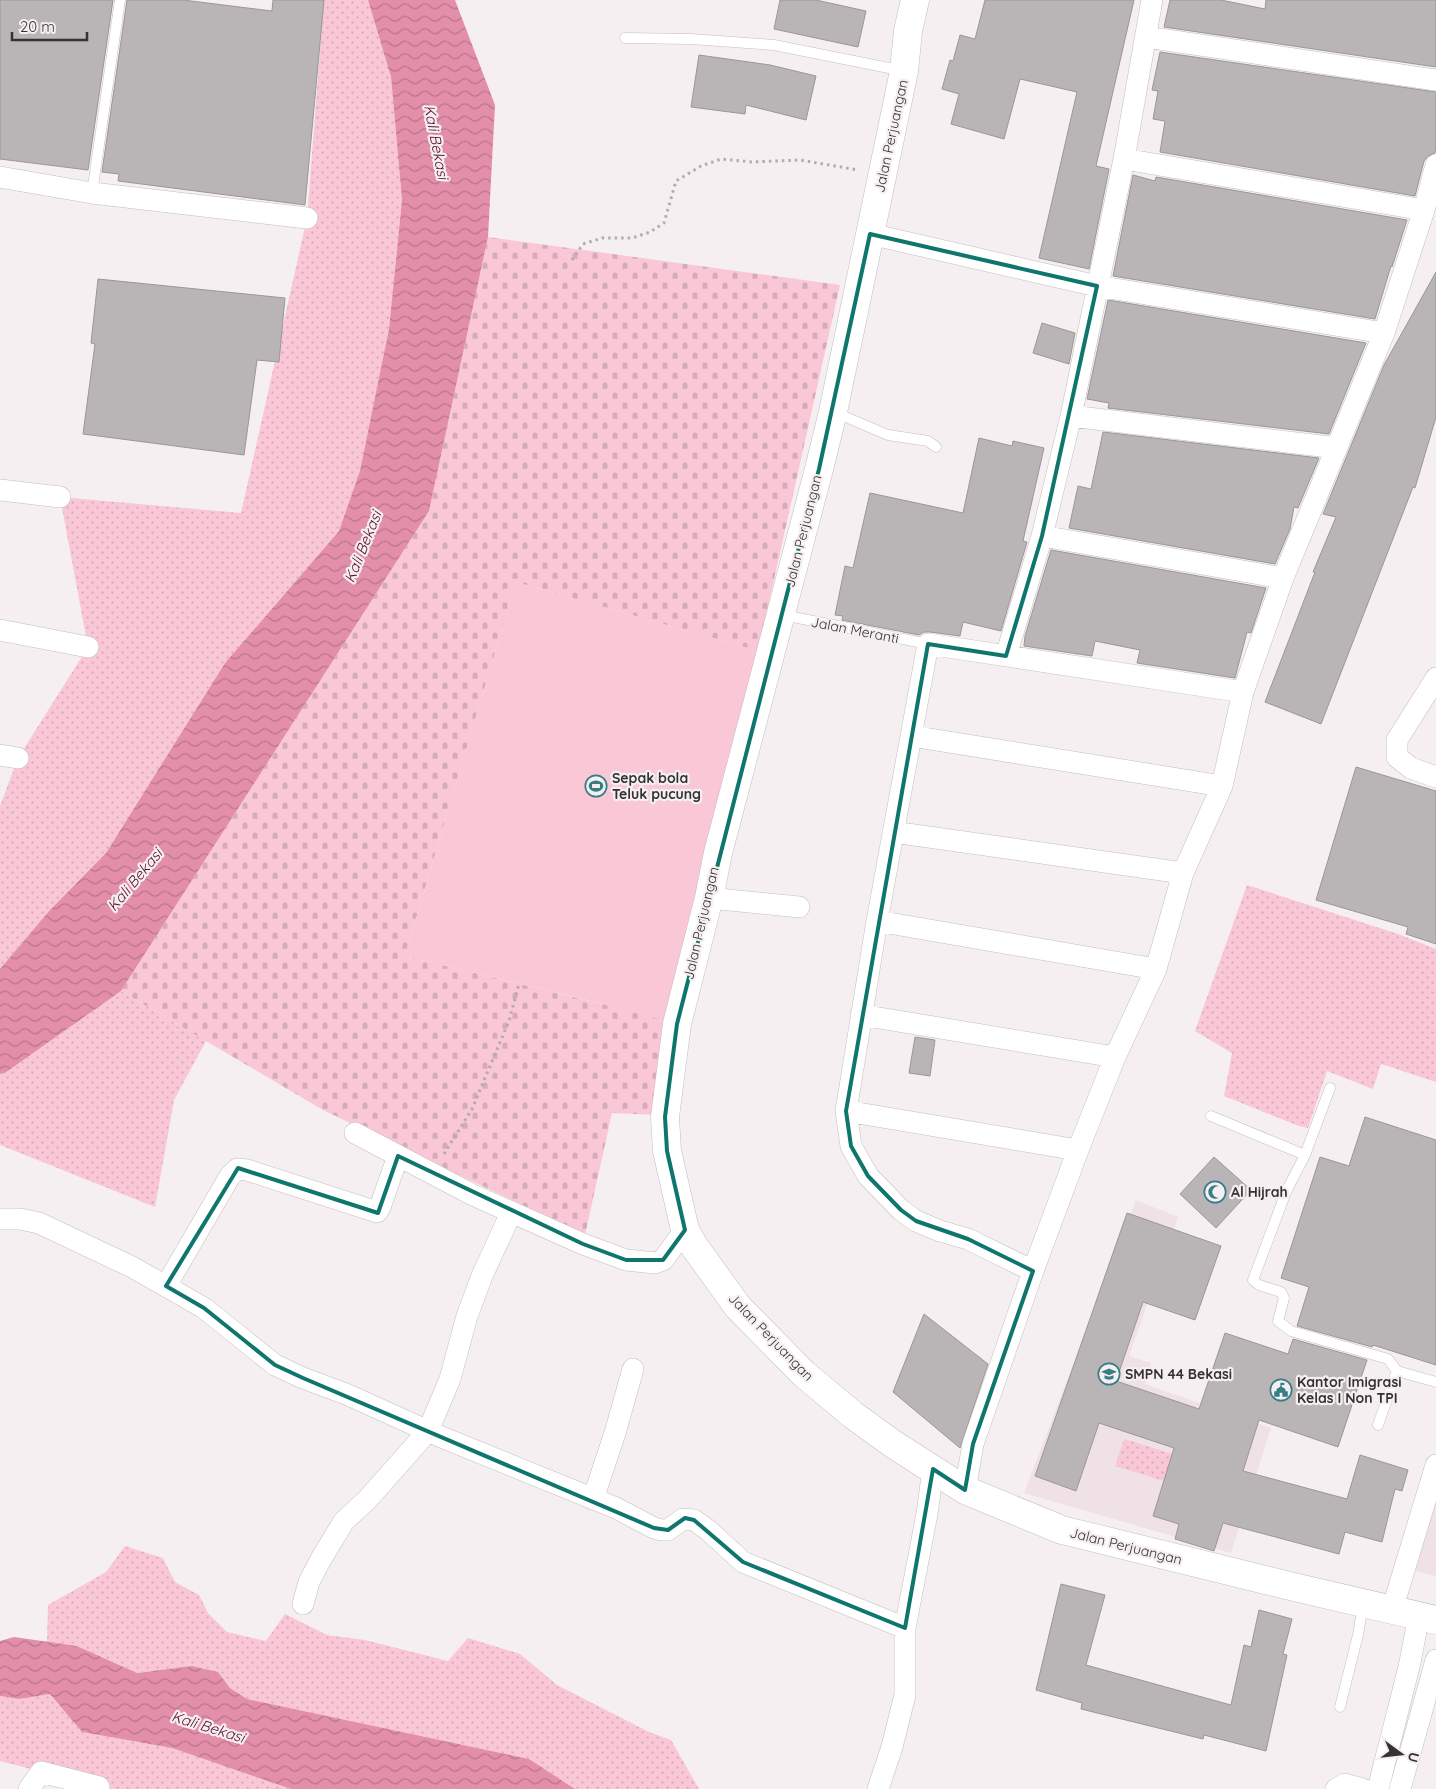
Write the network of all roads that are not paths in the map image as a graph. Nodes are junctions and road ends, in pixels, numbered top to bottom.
1 (120, 0) edge
2 (915, 0) edge
3 (1152, 0) edge
4 (1146, 37) junction
5 (625, 38) dead end
6 (904, 72) junction
7 (1436, 80) edge
8 (1124, 159) junction
9 (1436, 166) edge
10 (0, 177) edge
11 (92, 193) junction
12 (1424, 210) junction
13 (307, 218) dead end
14 (870, 234) junction
15 (1097, 286) junction
16 (1384, 334) junction
17 (833, 412) junction
18 (1070, 416) junction
19 (936, 447) dead end
20 (1337, 448) junction
21 (0, 490) edge
22 (60, 496) dead end
23 (1042, 536) junction
24 (1283, 578) junction
25 (782, 615) junction
26 (0, 630) edge
27 (928, 644) junction
28 (88, 647) dead end
29 (1006, 656) junction
30 (1436, 678) edge
31 (1242, 692) junction
32 (911, 736) junction
33 (1436, 777) edge
34 (1222, 786) junction
35 (893, 832) junction
36 (1184, 872) junction
37 (709, 898) junction
38 (799, 907) dead end
39 (876, 921) junction
40 (1156, 969) junction
41 (861, 1015) junction
42 (1115, 1057) junction
43 (1330, 1088) dead end
44 (846, 1110) junction
45 (1211, 1116) dead end
46 (355, 1133) dead end
47 (1078, 1150) junction
48 (1305, 1155) junction
49 (398, 1156) junction
50 (511, 1212) junction
51 (0, 1219) edge
52 (685, 1230) junction
53 (1033, 1271) junction
54 (166, 1286) junction
55 (633, 1369) dead end
56 (1397, 1371) junction
57 (1436, 1382) edge
58 (1378, 1425) dead end
59 (428, 1431) junction
60 (1436, 1465) edge
61 (933, 1470) junction
62 (965, 1490) junction
63 (593, 1499) junction
64 (1363, 1603) junction
65 (303, 1604) dead end
66 (1392, 1610) junction
67 (1427, 1618) edge
68 (905, 1628) junction
69 (1436, 1660) edge
70 (1340, 1707) dead end
71 (102, 1788) edge
72 (880, 1788) edge
73 (29, 1789) edge
74 (1336, 1789) edge
75 (1363, 1789) edge
76 (1378, 1789) edge
77 (1400, 1789) edge

1 - 11 lane
2 - 6 main road, Jalan Perjuangan
3 - 4 street
4 - 7 street
4 - 8 street
5 - 6 lane
6 - 14 main road, Jalan Perjuangan
8 - 12 street
8 - 15 street
9 - 12 street
10 - 11 street
11 - 13 street
12 - 16 street
14 - 15 street
14 - 17 main road, Jalan Perjuangan
15 - 16 street
15 - 18 street
16 - 20 street
17 - 19 lane
17 - 25 main road, Jalan Perjuangan
18 - 20 street
18 - 23 street
20 - 24 street
21 - 22 street
23 - 24 street
23 - 29 street
24 - 31 street
25 - 27 lane, Jalan Meranti
25 - 37 main road, Jalan Perjuangan
26 - 28 street
27 - 29 street
27 - 32 street
29 - 31 street
30 - 33 street
31 - 34 street
32 - 34 street
32 - 35 street
34 - 36 street
35 - 36 street
35 - 39 street
36 - 40 street
37 - 38 street
37 - 52 main road, Jalan Perjuangan
39 - 40 street
39 - 41 street
40 - 42 street
41 - 42 street
41 - 44 street
42 - 47 street
43 - 48 lane
44 - 47 street
44 - 53 street
45 - 48 lane
46 - 49 street
47 - 53 street
48 - 56 lane
49 - 50 street
49 - 54 street
50 - 52 street
50 - 59 street
51 - 54 street
52 - 61 main road, Jalan Perjuangan
53 - 62 street
54 - 59 street
55 - 63 street
56 - 57 lane
56 - 58 lane
59 - 63 street
59 - 65 street
60 - 66 street
61 - 62 main road, Jalan Perjuangan
61 - 68 street
62 - 64 main road, Jalan Perjuangan
63 - 68 street
64 - 66 main road, Jalan Perjuangan
64 - 70 lane
66 - 67 main road, Jalan Perjuangan
67 - 76 street
68 - 72 street
69 - 77 street
71 - 73 street
74 - 75 street

